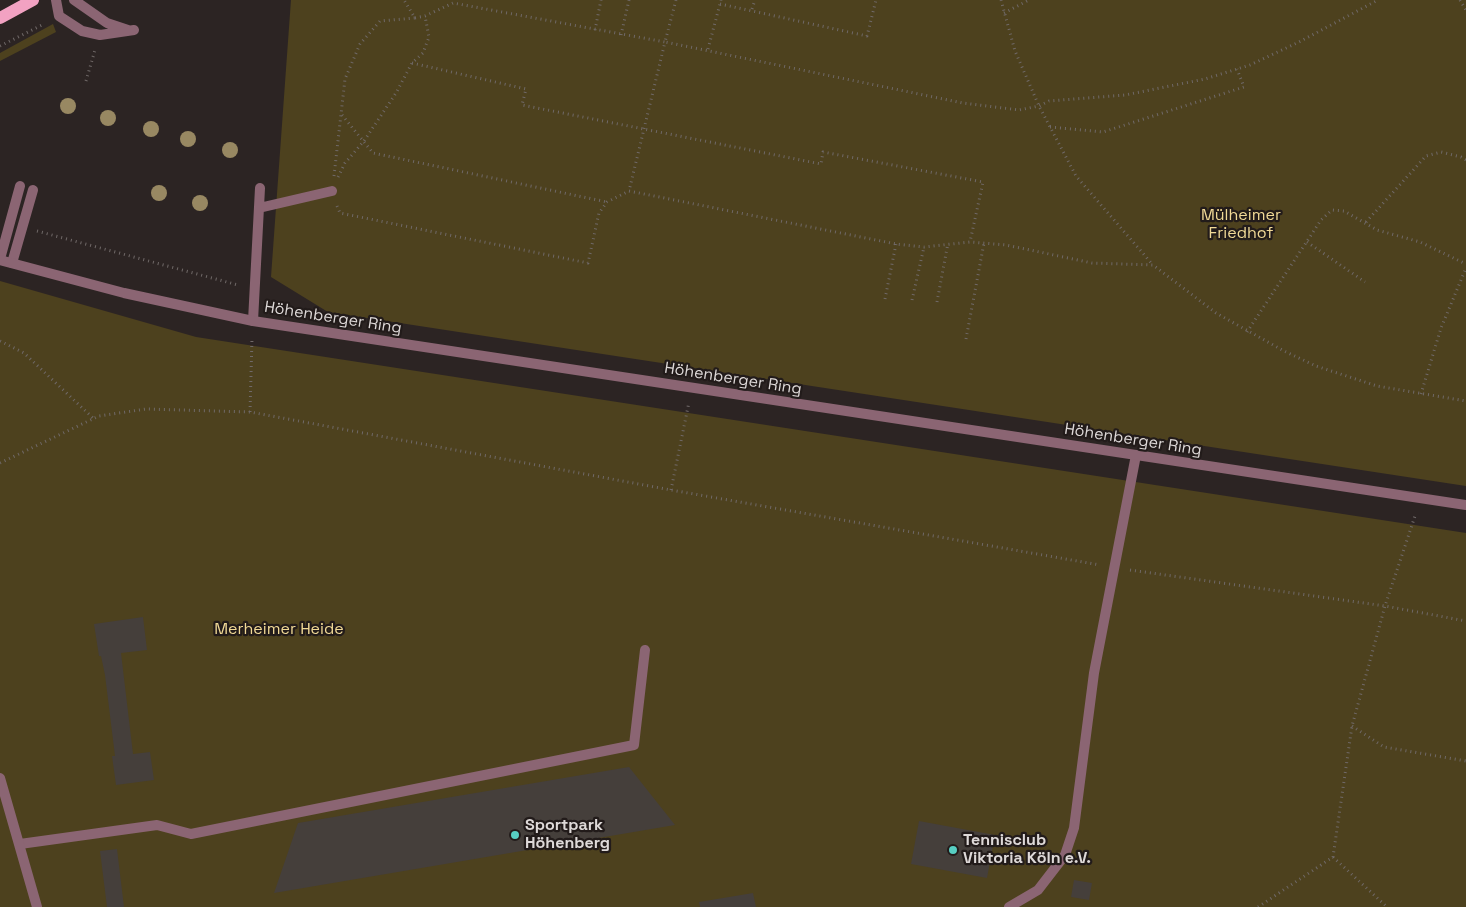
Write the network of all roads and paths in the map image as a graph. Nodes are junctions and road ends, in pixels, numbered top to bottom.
1 (33, 0) edge
2 (56, 0) edge
3 (74, 0) edge
4 (404, 0) edge
5 (601, 0) edge
6 (629, 0) edge
7 (676, 0) edge
8 (755, 0) edge
9 (876, 0) edge
10 (1001, 0) edge
11 (1029, 0) edge
12 (1378, 0) edge
13 (1460, 0) edge
14 (721, 2) edge
15 (1466, 9) edge
16 (752, 10) junction
17 (1004, 13) junction
18 (425, 16) junction
19 (0, 18) edge
20 (415, 18) junction
21 (595, 30) junction
22 (100, 35) junction
23 (621, 35) junction
24 (666, 42) junction
25 (708, 49) junction
26 (412, 62) junction
27 (1237, 69) junction
28 (86, 81) dead end
29 (1039, 106) junction
30 (342, 114) junction
31 (1050, 127) junction
32 (645, 128) junction
33 (364, 141) junction
34 (1466, 160) edge
35 (20, 186) dead end
36 (260, 188) dead end
37 (332, 189) junction
38 (33, 190) dead end
39 (629, 191) junction
40 (607, 202) junction
41 (259, 208) junction
42 (1366, 222) junction
43 (22, 227) junction
44 (970, 242) junction
45 (1307, 242) junction
46 (948, 243) junction
47 (984, 243) junction
48 (896, 244) junction
49 (924, 247) junction
50 (0, 259) edge
51 (12, 263) junction
52 (1466, 264) edge
53 (1153, 265) junction
54 (1466, 268) edge
55 (1365, 282) dead end
56 (255, 290) junction
57 (885, 299) dead end
58 (912, 300) dead end
59 (937, 302) dead end
60 (253, 321) junction
61 (1248, 332) junction
62 (966, 339) dead end
63 (0, 341) edge
64 (692, 388) junction
65 (1421, 394) junction
66 (1466, 401) edge
67 (250, 412) junction
68 (94, 419) junction
69 (1136, 455) junction
70 (0, 463) edge
71 (671, 490) junction
72 (1421, 498) junction
73 (1466, 505) edge
74 (1113, 567) junction
75 (1385, 606) junction
76 (1466, 620) edge
77 (645, 650) dead end
78 (1352, 726) junction
79 (1466, 761) edge
80 (0, 778) edge
81 (20, 844) junction
82 (1333, 857) junction
83 (37, 907) edge
84 (1009, 907) edge
85 (1258, 907) edge
86 (1387, 907) edge

1 - 19 main road
2 - 22 street
3 - 22 street
4 - 20 path
5 - 21 path
6 - 23 path
7 - 24 path
8 - 16 path
9 - 16 path
10 - 17 path
11 - 17 path
12 - 27 path
13 - 15 path
14 - 16 path
14 - 25 path
17 - 29 path
18 - 20 path
18 - 21 path
18 - 26 path
20 - 30 path
21 - 23 path
22 - 28 path
23 - 24 path
24 - 25 path
24 - 32 path
25 - 29 path
26 - 32 path
26 - 33 path
27 - 29 path
27 - 31 path
29 - 31 path
30 - 33 path
30 - 37 path
31 - 53 path
32 - 39 path
32 - 44 path
33 - 37 path
33 - 40 path
34 - 42 path
35 - 50 street
36 - 41 street
37 - 40 path
37 - 41 street
38 - 43 street
39 - 40 path
39 - 48 path
41 - 56 street
42 - 45 path
42 - 52 path
43 - 51 street
43 - 56 path
44 - 46 path
44 - 47 path
45 - 55 path
45 - 61 path
46 - 49 path
46 - 59 path
47 - 53 path
47 - 62 path
48 - 49 path
48 - 57 path
49 - 58 path
50 - 51 street, Höhenberger Ring
51 - 60 street, Höhenberger Ring
53 - 61 path
54 - 65 path
56 - 60 street
60 - 64 street, Höhenberger Ring
60 - 67 path
61 - 65 path
63 - 68 path
64 - 69 street, Höhenberger Ring
64 - 71 path
65 - 66 path
67 - 68 path
67 - 71 path
68 - 70 path
69 - 72 street, Höhenberger Ring
69 - 74 street
71 - 74 path
72 - 73 street, Höhenberger Ring
72 - 75 path
74 - 75 path
74 - 84 street
75 - 76 path
75 - 78 path
77 - 81 street
78 - 79 path
78 - 82 path
80 - 81 street
81 - 83 street
82 - 85 path
82 - 86 path

